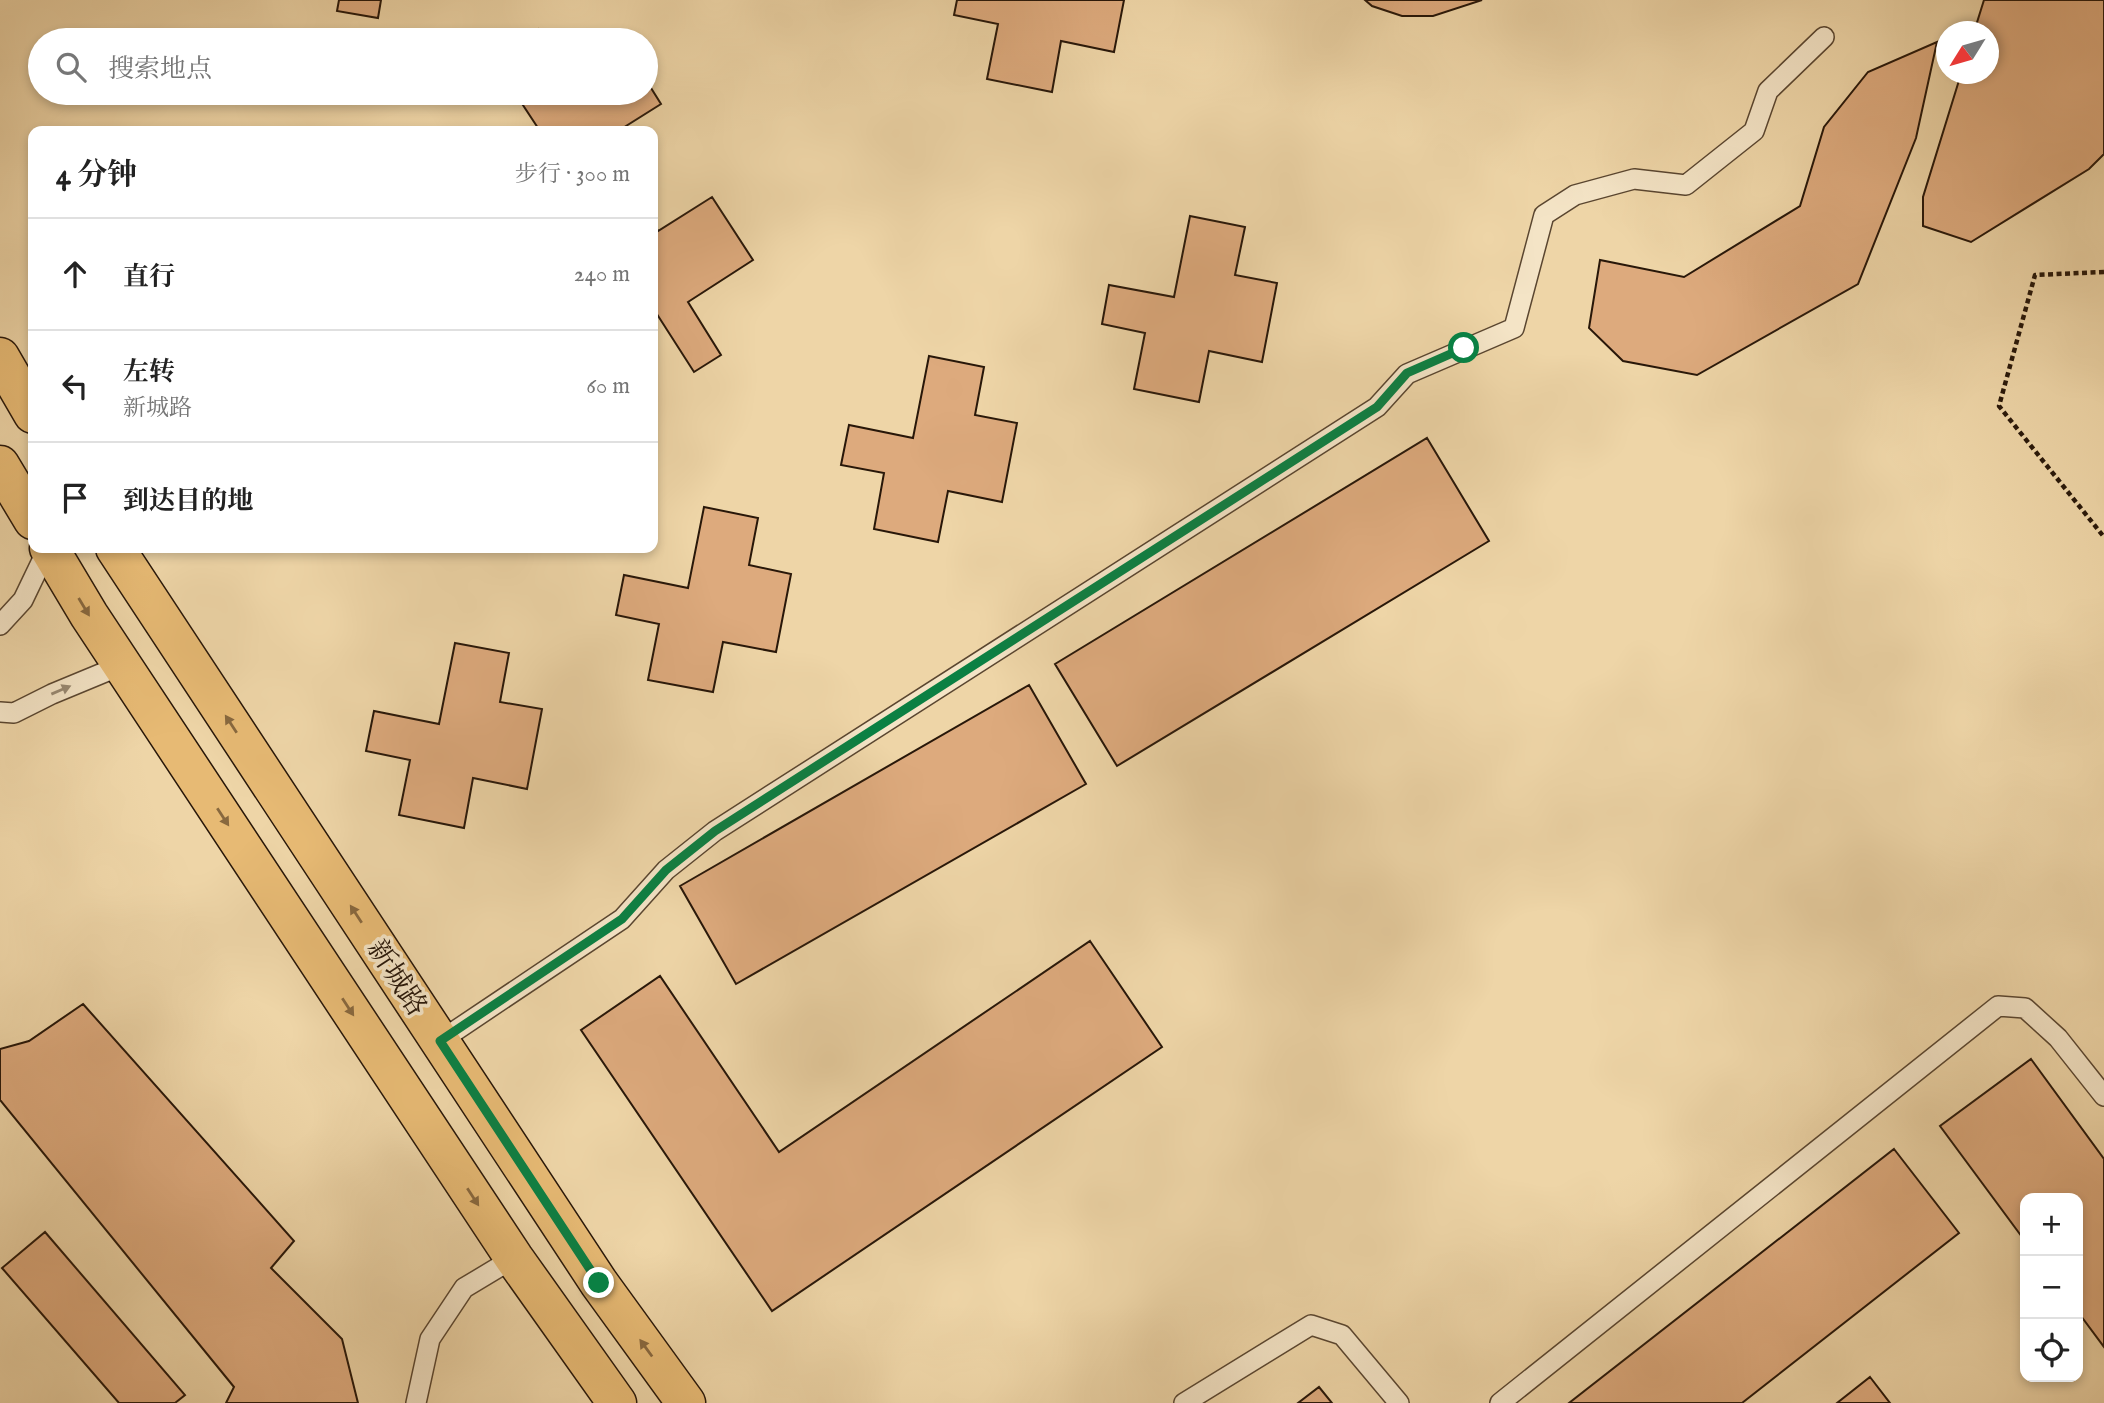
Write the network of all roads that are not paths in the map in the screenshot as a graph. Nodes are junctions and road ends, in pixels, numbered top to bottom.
1 (1825, 37) dead end
2 (0, 357) edge
3 (28, 405) edge
4 (0, 465) edge
5 (28, 512) edge
6 (46, 553) edge
7 (52, 553) edge
8 (118, 553) edge
9 (0, 625) edge
10 (122, 665) junction
11 (0, 712) edge
12 (440, 1041) junction
13 (2104, 1096) edge
14 (514, 1258) junction
15 (416, 1403) edge
16 (617, 1403) edge
17 (686, 1403) edge
18 (1184, 1403) edge
19 (1399, 1403) edge
20 (1500, 1403) edge

1 - 12 lane
2 - 3 main road
4 - 5 main road
6 - 9 lane
7 -> 10 main road, 新城路
12 -> 8 main road, 新城路
11 -> 10 lane
10 -> 14 main road, 新城路
17 -> 12 main road, 新城路
13 - 20 lane
14 - 15 lane
14 - 16 main road, 新城路
18 - 19 lane

